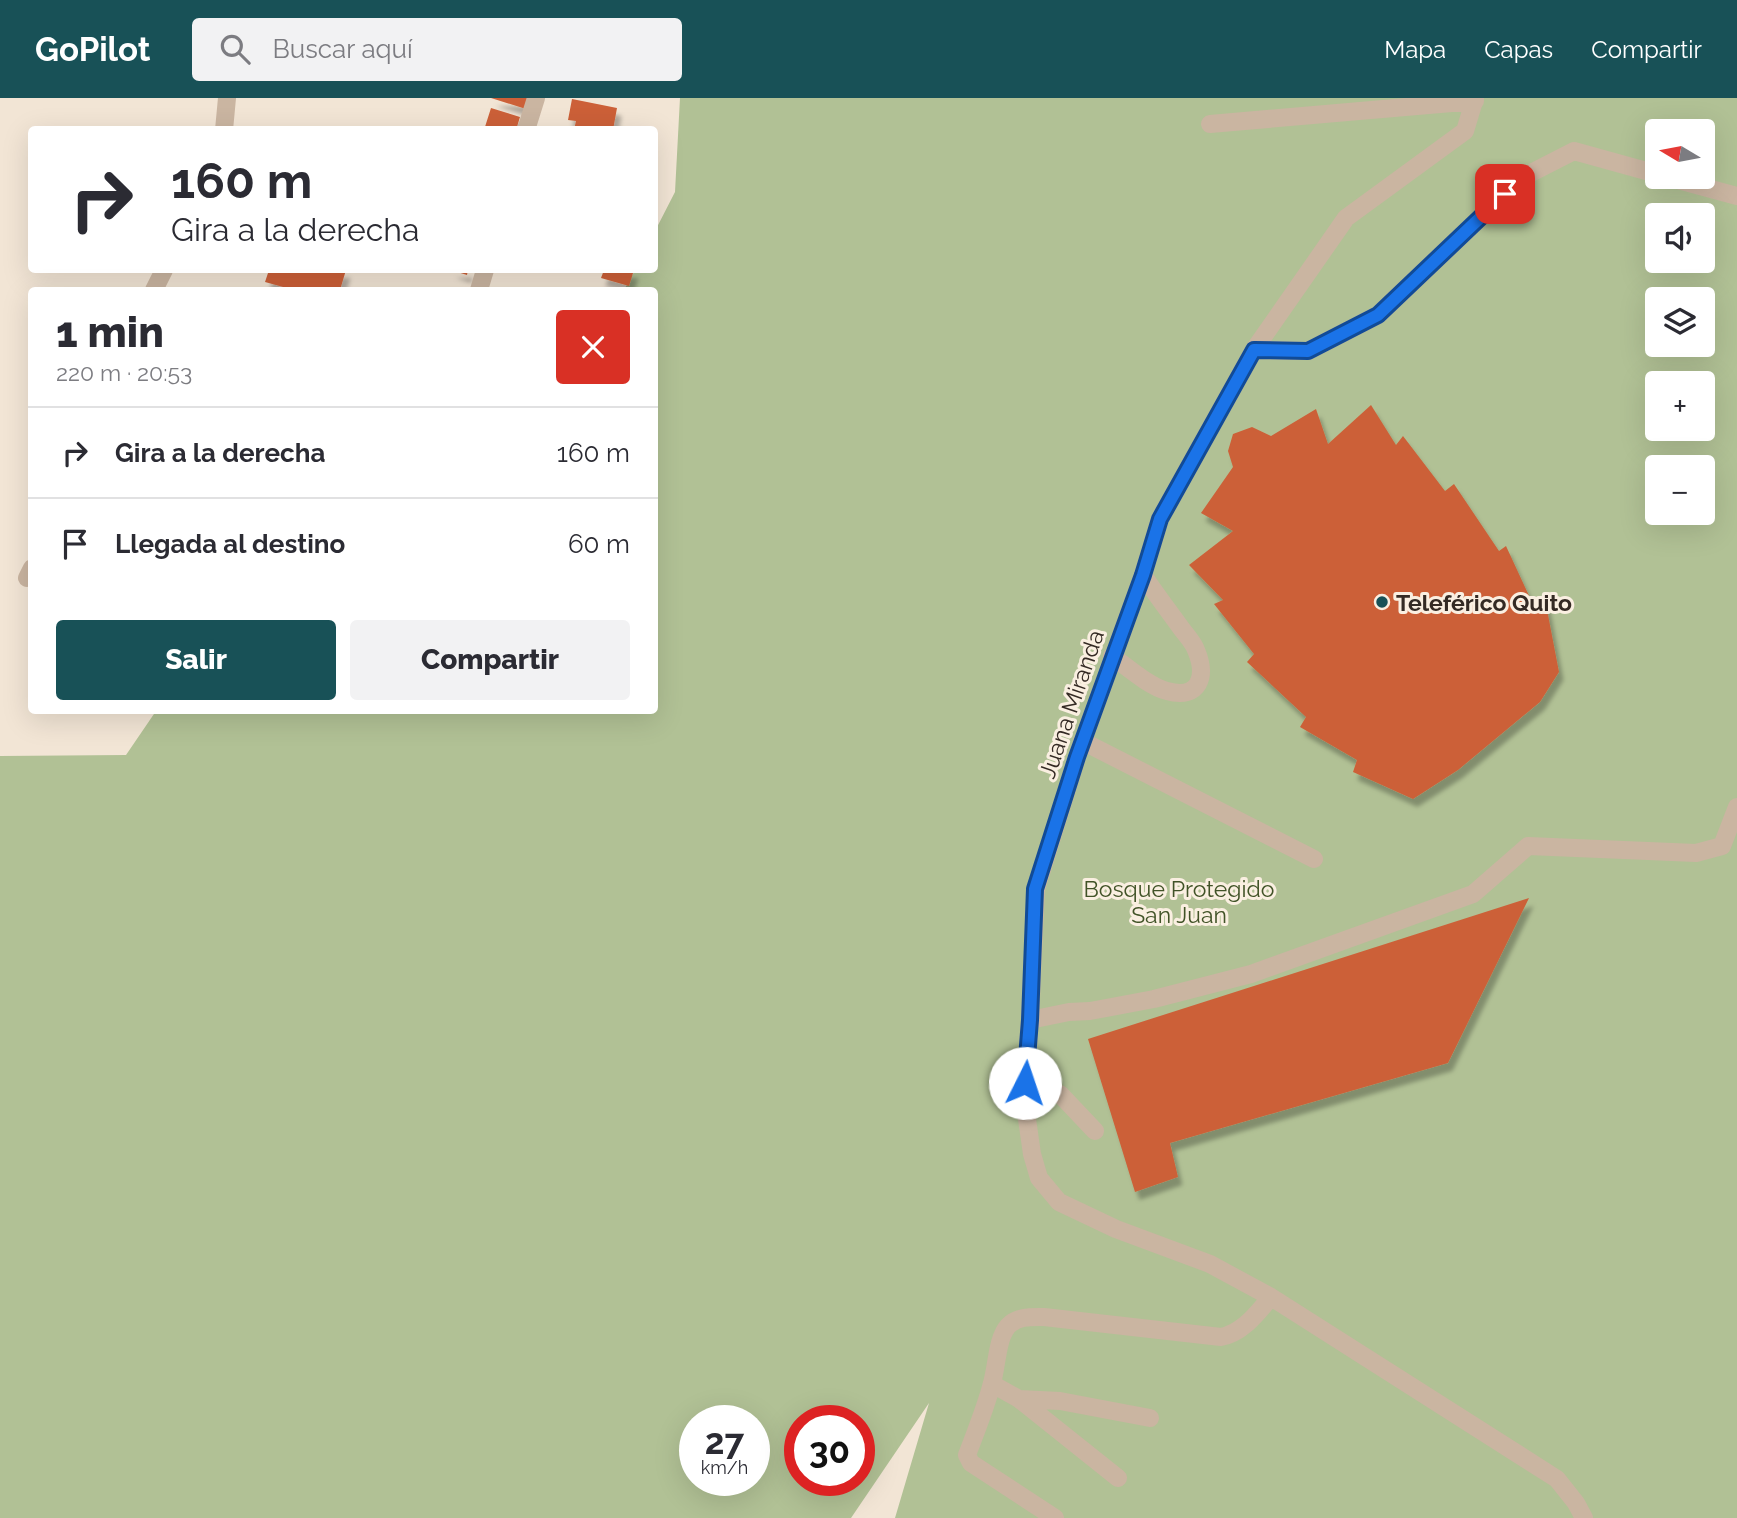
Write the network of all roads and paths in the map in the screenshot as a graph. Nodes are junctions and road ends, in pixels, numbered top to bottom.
1 (227, 98) edge
2 (536, 98) edge
3 (1475, 99) edge
4 (1210, 124) dead end
5 (224, 126) edge
6 (527, 126) edge
7 (1645, 171) edge
8 (1711, 189) edge
9 (1737, 196) edge
10 (1254, 350) junction
11 (1143, 575) junction
12 (1112, 656) junction
13 (1082, 741) junction
14 (1737, 807) edge
15 (1314, 859) dead end
16 (1030, 1020) junction
17 (1024, 1098) junction
18 (1096, 1131) dead end
19 (1271, 1297) junction
20 (992, 1384) junction
21 (1019, 1399) junction
22 (1150, 1418) dead end
23 (1118, 1478) dead end
24 (1055, 1518) edge
25 (1584, 1518) edge

1 - 5 street
2 - 6 street
3 - 4 street
3 - 10 street, Juana Miranda
7 - 10 street
8 - 9 street
10 - 11 street, Juana Miranda
11 - 12 street, Juana Miranda
11 - 12 street
12 - 13 street, Juana Miranda
13 - 15 street
13 - 16 street, Juana Miranda
14 - 16 street
16 - 17 street, Juana Miranda
17 - 18 street
17 - 19 street, Juana Miranda
19 - 20 street
19 - 25 street, Juana Miranda
20 - 21 street
20 - 24 street
21 - 22 street
21 - 23 street

